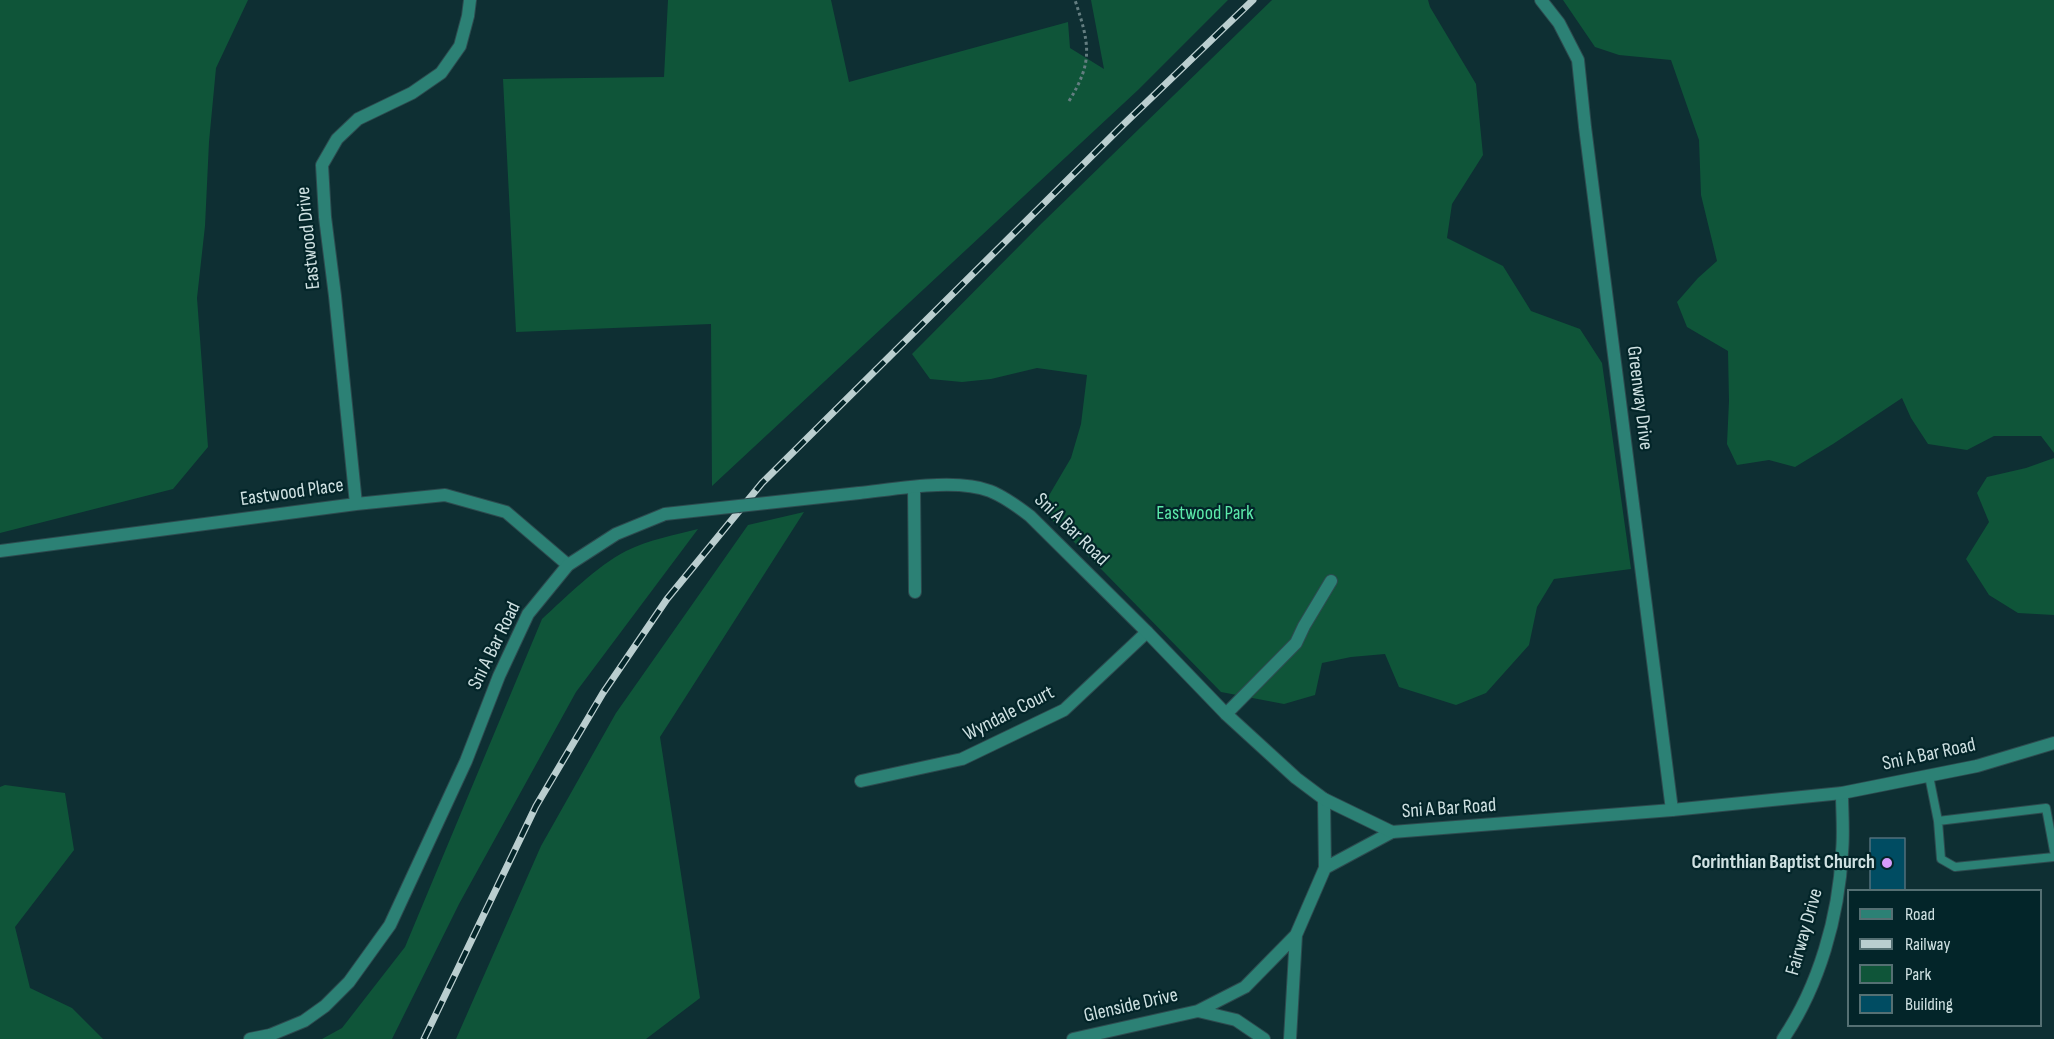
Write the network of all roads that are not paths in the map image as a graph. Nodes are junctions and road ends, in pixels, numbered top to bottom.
1 (470, 0) edge
2 (1541, 0) edge
3 (914, 487) junction
4 (356, 504) junction
5 (0, 551) edge
6 (568, 565) junction
7 (1331, 581) dead end
8 (915, 592) dead end
9 (1147, 632) junction
10 (1226, 714) junction
11 (2054, 742) edge
12 (1929, 776) junction
13 (861, 781) dead end
14 (1842, 793) junction
15 (1324, 799) junction
16 (1672, 810) junction
17 (1938, 820) junction
18 (1392, 832) junction
19 (2053, 839) edge
20 (2054, 851) edge
21 (2054, 857) edge
22 (1325, 868) junction
23 (1296, 935) junction
24 (1198, 1011) junction
25 (250, 1039) edge
26 (1073, 1039) edge
27 (1264, 1039) edge
28 (1290, 1039) edge
29 (1783, 1039) edge

1 - 4 street, Eastwood Drive
2 - 16 street, Greenway Drive
3 - 6 street, Sni A Bar Road, bridge
3 - 8 street
3 - 9 street, Sni A Bar Road
4 - 5 street, Eastwood Place
4 - 6 street, Eastwood Place
6 - 25 street, Sni A Bar Road
7 - 10 street
9 - 10 street, Sni A Bar Road
9 - 13 street, Wyndale Court
10 - 15 street, Sni A Bar Road
11 - 12 street, Sni A Bar Road
12 - 14 street, Sni A Bar Road
12 - 17 lane
14 - 16 street, Sni A Bar Road
14 - 29 street, Fairway Drive
15 - 18 street, Sni A Bar Road
15 - 22 street
16 - 18 street, Sni A Bar Road
17 - 19 lane
17 - 21 lane
18 - 22 street
19 - 20 lane
22 - 23 street
23 - 24 street, Glenside Drive
23 - 28 street
24 - 26 street, Glenside Drive
24 - 27 street, Glenside Drive

